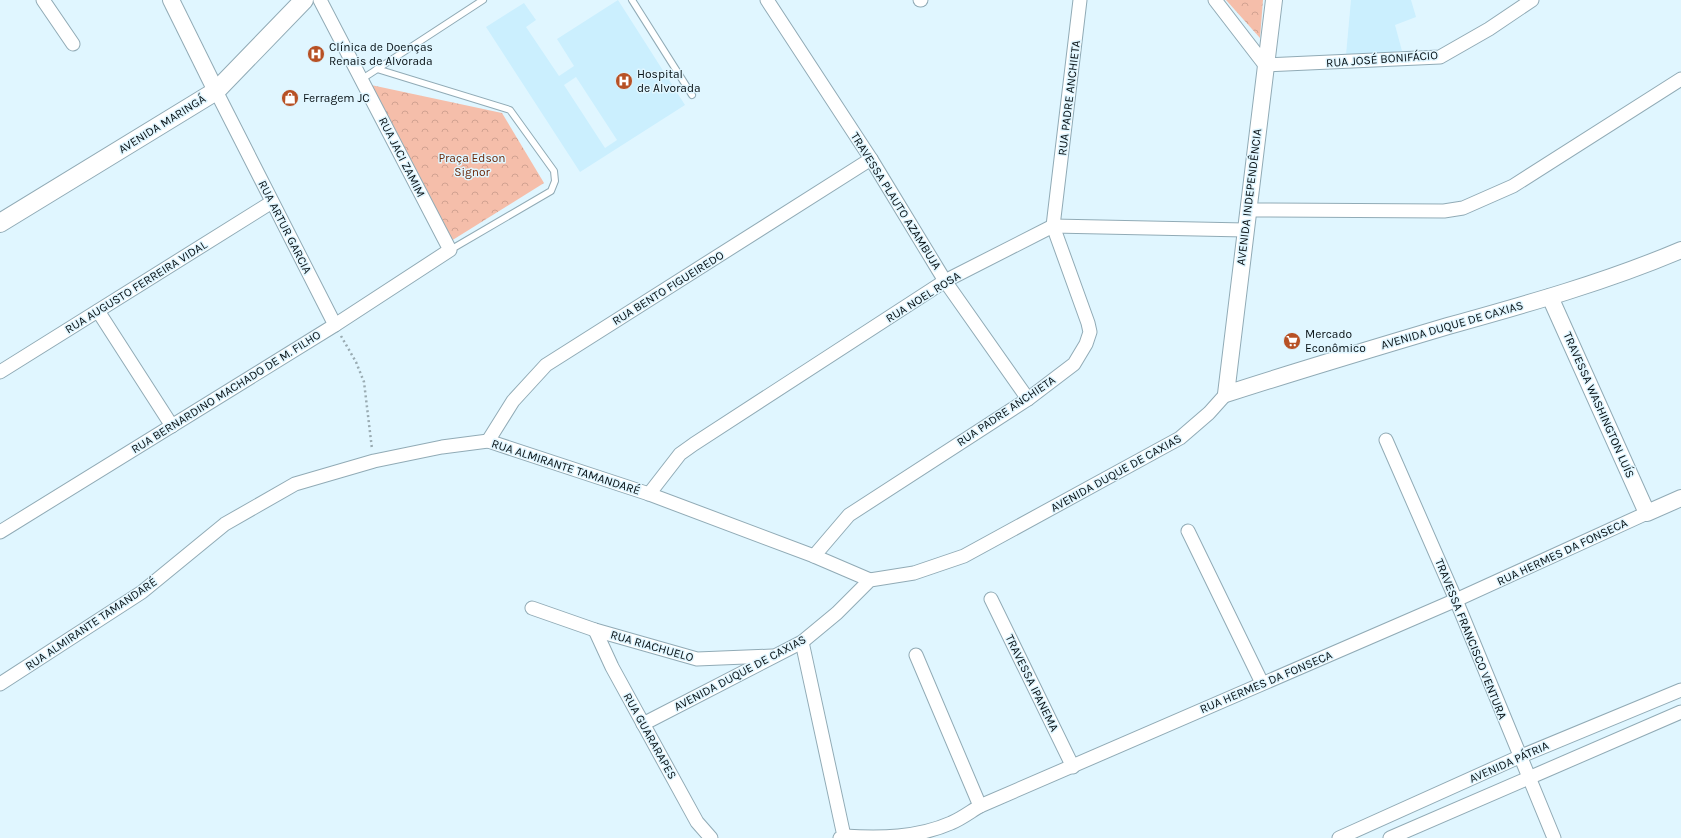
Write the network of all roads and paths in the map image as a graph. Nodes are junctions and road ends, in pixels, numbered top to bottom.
1 (43, 0) edge
2 (172, 0) edge
3 (304, 0) edge
4 (320, 0) edge
5 (483, 0) edge
6 (632, 0) edge
7 (767, 0) edge
8 (1080, 0) edge
9 (1215, 0) edge
10 (1274, 0) edge
11 (1532, 0) edge
12 (73, 44) dead end
13 (1265, 65) junction
14 (377, 69) junction
15 (362, 79) junction
16 (1681, 79) edge
17 (216, 91) junction
18 (692, 95) dead end
19 (871, 159) junction
20 (272, 202) junction
21 (1248, 210) junction
22 (0, 223) edge
23 (1053, 226) junction
24 (1244, 230) junction
25 (450, 250) junction
26 (1681, 250) edge
27 (945, 281) junction
28 (1550, 297) junction
29 (98, 311) junction
30 (335, 325) junction
31 (0, 372) edge
32 (1226, 394) junction
33 (1028, 399) junction
34 (172, 426) junction
35 (1386, 440) dead end
36 (488, 441) junction
37 (374, 461) junction
38 (650, 494) junction
39 (1681, 498) edge
40 (1647, 513) junction
41 (1188, 531) dead end
42 (0, 532) edge
43 (814, 556) junction
44 (870, 580) junction
45 (992, 599) dead end
46 (1456, 600) junction
47 (532, 608) dead end
48 (595, 630) junction
49 (802, 642) junction
50 (916, 655) dead end
51 (776, 656) junction
52 (0, 684) edge
53 (1262, 684) junction
54 (1680, 695) edge
55 (1681, 712) edge
56 (643, 724) junction
57 (1587, 729) junction
58 (1596, 750) junction
59 (1519, 757) junction
60 (1073, 767) junction
61 (1529, 779) junction
62 (1444, 791) junction
63 (980, 806) junction
64 (1452, 812) junction
65 (1346, 836) edge
66 (842, 837) edge
67 (710, 838) edge
68 (1390, 838) edge
69 (1554, 838) edge

1 - 12 street
2 - 17 street, RUA ARTUR GARCIA
3 - 17 main road, AVENIDA MARINGÁ
4 - 15 street, RUA JACI ZAMIM
5 - 14 lane
6 - 18 lane
7 - 19 street, TRAVESSA PLAUTO AZAMBUJA
8 - 23 street, RUA PADRE ANCHIETA
9 - 13 street
10 - 13 street, AVENIDA INDEPENDÊNCIA
11 - 13 street, RUA JOSÉ BONIFÁCIO
13 - 21 street, AVENIDA INDEPENDÊNCIA
14 - 15 lane
14 - 25 lane
15 - 25 street, RUA JACI ZAMIM
16 - 21 street
17 - 20 street, RUA ARTUR GARCIA
17 - 22 main road, AVENIDA MARINGÁ
19 - 27 street, TRAVESSA PLAUTO AZAMBUJA
19 - 36 street, RUA BENTO FIGUEIREDO
20 - 29 street, RUA AUGUSTO FERREIRA VIDAL
20 - 30 street, RUA ARTUR GARCIA
21 - 24 street, AVENIDA INDEPENDÊNCIA
23 - 24 street, RUA NOEL ROSA
23 - 27 street, RUA NOEL ROSA
23 - 33 street, RUA PADRE ANCHIETA
24 - 32 street, AVENIDA INDEPENDÊNCIA
25 - 30 street, RUA BERNARDINO MACHADO DE M. FILHO
26 - 28 street, AVENIDA DUQUE DE CAXIAS
27 - 33 street, TRAVESSA PLAUTO AZAMBUJA
27 - 38 street, RUA NOEL ROSA
28 - 32 street, AVENIDA DUQUE DE CAXIAS
28 - 40 street, TRAVESSA WASHINGTON LUÍS
29 - 31 street, RUA AUGUSTO FERREIRA VIDAL
29 - 34 street
30 - 34 street, RUA BERNARDINO MACHADO DE M. FILHO
30 - 37 path
32 - 44 street, AVENIDA DUQUE DE CAXIAS
33 - 43 street, RUA PADRE ANCHIETA
34 - 42 street, RUA BERNARDINO MACHADO DE M. FILHO
35 - 46 street, TRAVESSA FRANCISCO VENTURA
36 - 37 street, RUA ALMIRANTE TAMANDARÉ
36 - 38 street, RUA ALMIRANTE TAMANDARÉ
37 - 52 street, RUA ALMIRANTE TAMANDARÉ
38 - 43 street, RUA ALMIRANTE TAMANDARÉ
39 - 40 street, RUA HERMES DA FONSECA
40 - 46 street, RUA HERMES DA FONSECA
41 - 53 street
43 - 44 street, RUA ALMIRANTE TAMANDARÉ
44 - 49 street, AVENIDA DUQUE DE CAXIAS
45 - 60 street, TRAVESSA IPANEMA
46 - 53 street, RUA HERMES DA FONSECA
46 - 59 street, TRAVESSA FRANCISCO VENTURA
47 - 48 street, RUA RIACHUELO
48 - 51 street, RUA RIACHUELO
48 - 56 street, RUA GUARARAPES
49 - 51 street, AVENIDA DUQUE DE CAXIAS
49 - 66 street
50 - 63 street
51 - 56 street, AVENIDA DUQUE DE CAXIAS
53 - 60 street, RUA HERMES DA FONSECA
54 - 57 street, AVENIDA PÁTRIA
55 - 58 street, AVENIDA PÁTRIA
56 - 67 street, RUA GUARARAPES
57 - 58 street
57 - 59 street, AVENIDA PÁTRIA
58 - 61 street, AVENIDA PÁTRIA
59 - 61 street, TRAVESSA FRANCISCO VENTURA
59 - 62 street, AVENIDA PÁTRIA
60 - 63 street, RUA HERMES DA FONSECA
61 - 64 street, AVENIDA PÁTRIA
61 - 69 street, TRAVESSA FRANCISCO VENTURA
62 - 64 street
62 - 65 street, AVENIDA PÁTRIA
63 - 66 street, RUA HERMES DA FONSECA
64 - 68 street, AVENIDA PÁTRIA

